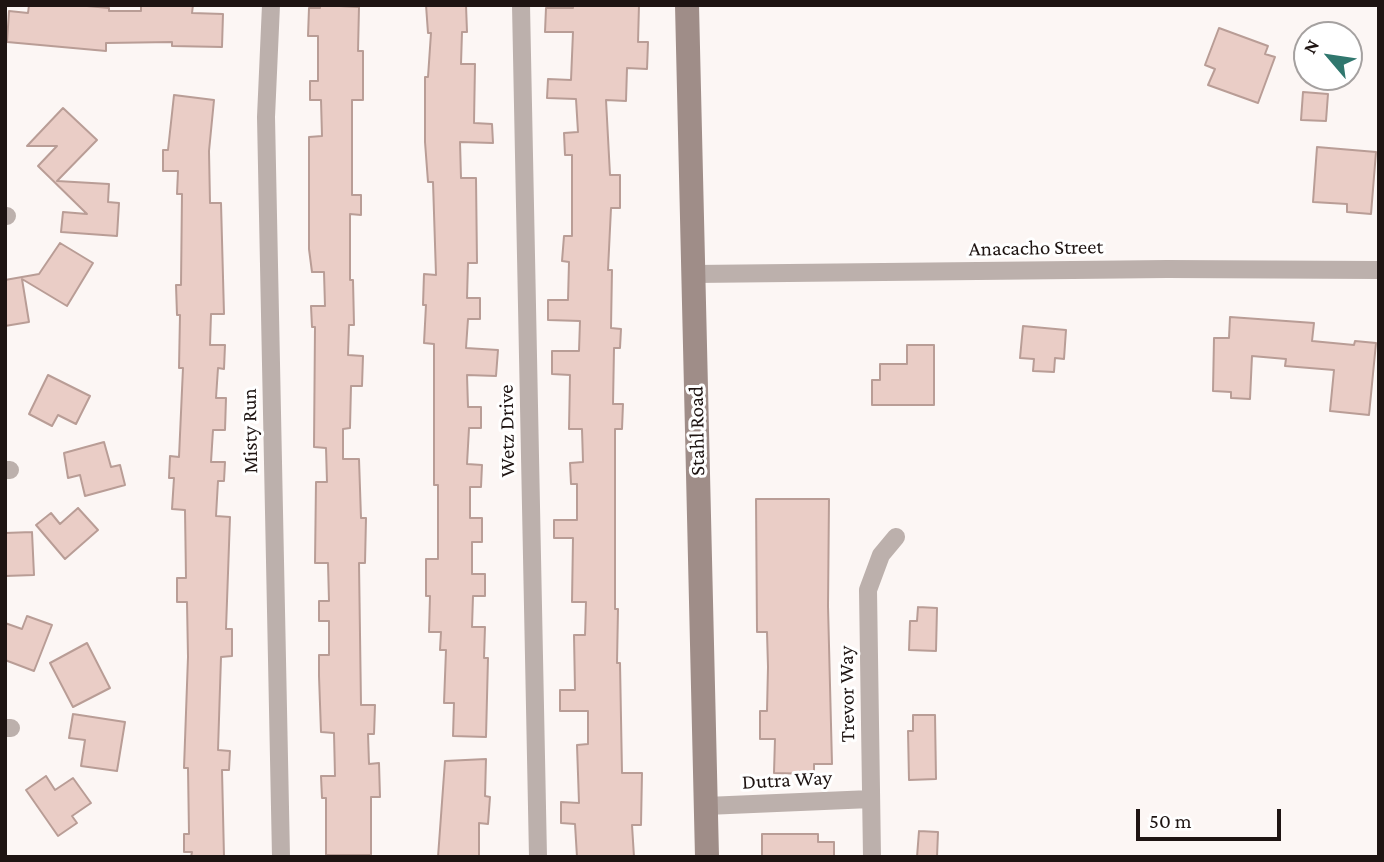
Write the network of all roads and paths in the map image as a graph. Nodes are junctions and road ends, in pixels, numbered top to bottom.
1 (271, 5) edge
2 (521, 5) edge
3 (687, 5) edge
4 (1379, 270) edge
5 (694, 274) junction
6 (896, 537) dead end
7 (871, 799) junction
8 (706, 806) junction
9 (281, 857) edge
10 (538, 857) edge
11 (707, 857) edge
12 (872, 857) edge

1 - 9 street, Misty Run
2 - 10 street, Wetz Drive
3 - 5 street, Stahl Road
4 - 5 street, Anacacho Street
5 - 8 street, Stahl Road
6 - 7 street, Trevor Way
7 - 8 street, Dutra Way
7 - 12 street, Trevor Way
8 - 11 street, Stahl Road

